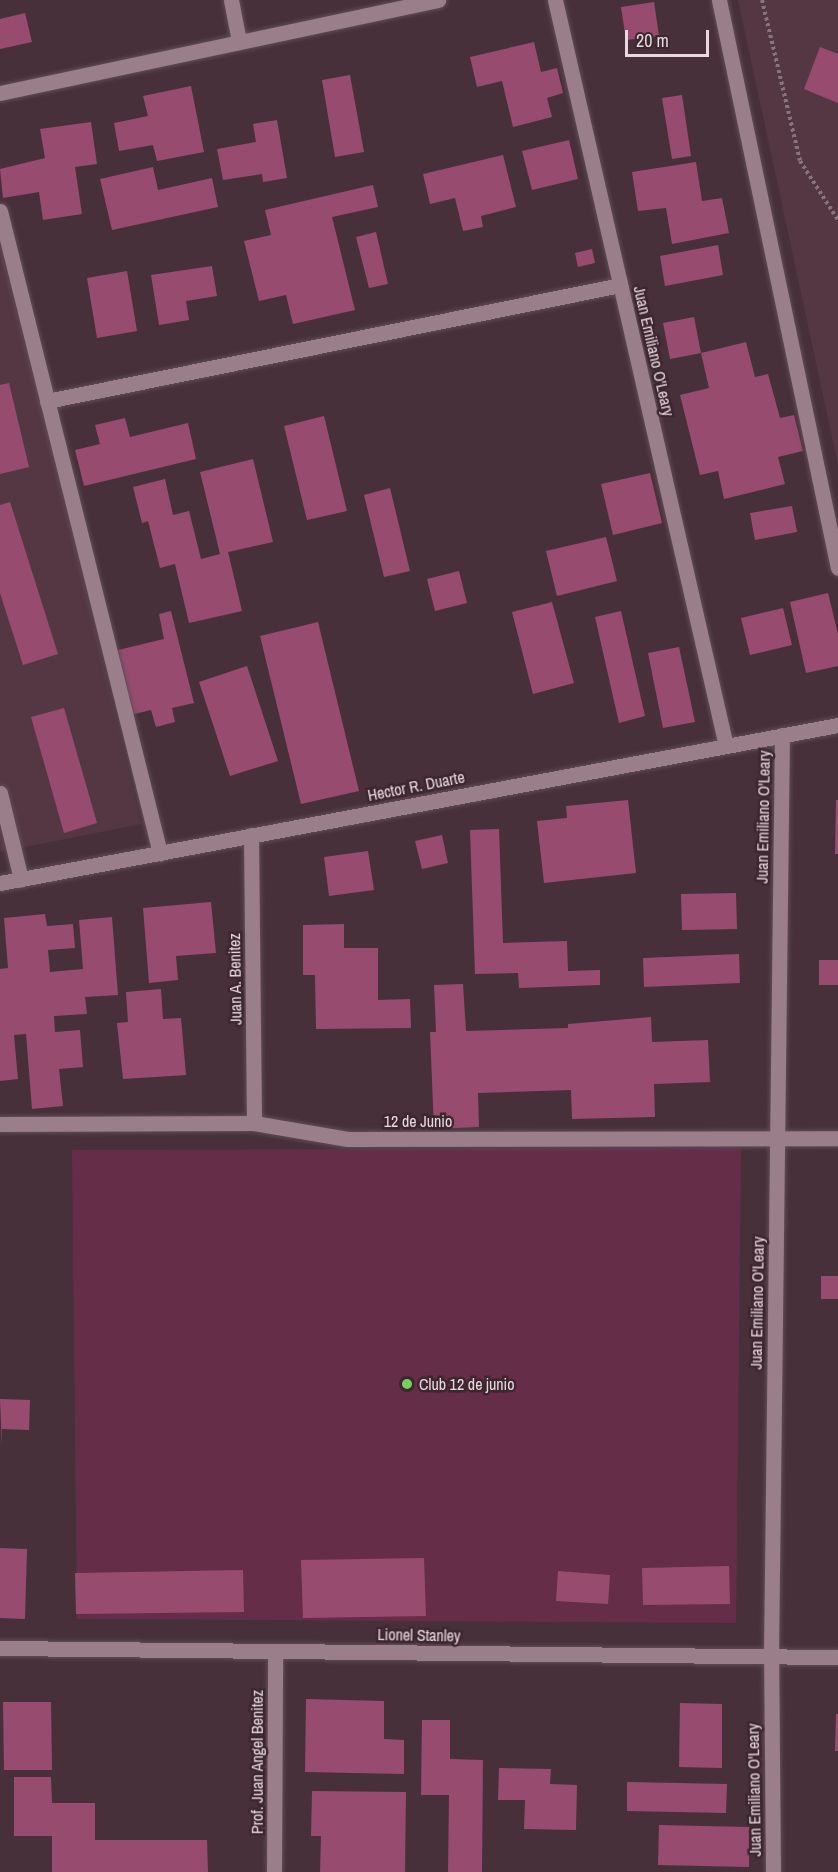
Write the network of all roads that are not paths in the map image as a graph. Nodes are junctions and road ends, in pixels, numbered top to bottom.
1 (231, 0) edge
2 (438, 0) edge
3 (555, 0) edge
4 (719, 0) edge
5 (239, 41) junction
6 (0, 93) edge
7 (0, 211) edge
8 (620, 285) junction
9 (47, 401) junction
10 (838, 568) edge
11 (838, 725) edge
12 (782, 735) junction
13 (726, 746) junction
14 (0, 793) edge
15 (251, 835) junction
16 (160, 853) junction
17 (21, 879) junction
18 (0, 883) edge
19 (254, 1123) junction
20 (0, 1124) edge
21 (777, 1136) junction
22 (838, 1138) edge
23 (0, 1648) edge
24 (275, 1652) junction
25 (771, 1657) junction
26 (838, 1657) edge
27 (274, 1872) edge
28 (773, 1872) edge

1 - 5 street
2 - 5 street
3 - 8 street, Juan Emiliano O'Leary
4 - 10 street
5 - 6 street
7 - 9 street
8 - 9 street
8 - 13 street, Juan Emiliano O'Leary
9 - 16 street
11 - 12 street, Hector R. Duarte
12 - 13 street, Hector R. Duarte
12 - 21 street, Juan Emiliano O'Leary
13 - 15 street, Hector R. Duarte
14 - 17 street
15 - 16 street, Hector R. Duarte
15 - 19 street, Juan A. Benitez
16 - 17 street, Hector R. Duarte
17 - 18 street, Hector R. Duarte
19 - 20 street, 12 de Junio
19 - 21 street, 12 de Junio
21 - 22 street, 12 de Junio
21 - 25 street, Juan Emiliano O'Leary
23 - 24 street, Lionel Stanley
24 - 25 street, Lionel Stanley
24 - 27 street, Prof. Juan Angel Benitez
25 - 26 street, Lionel Stanley
25 - 28 street, Juan Emiliano O'Leary

